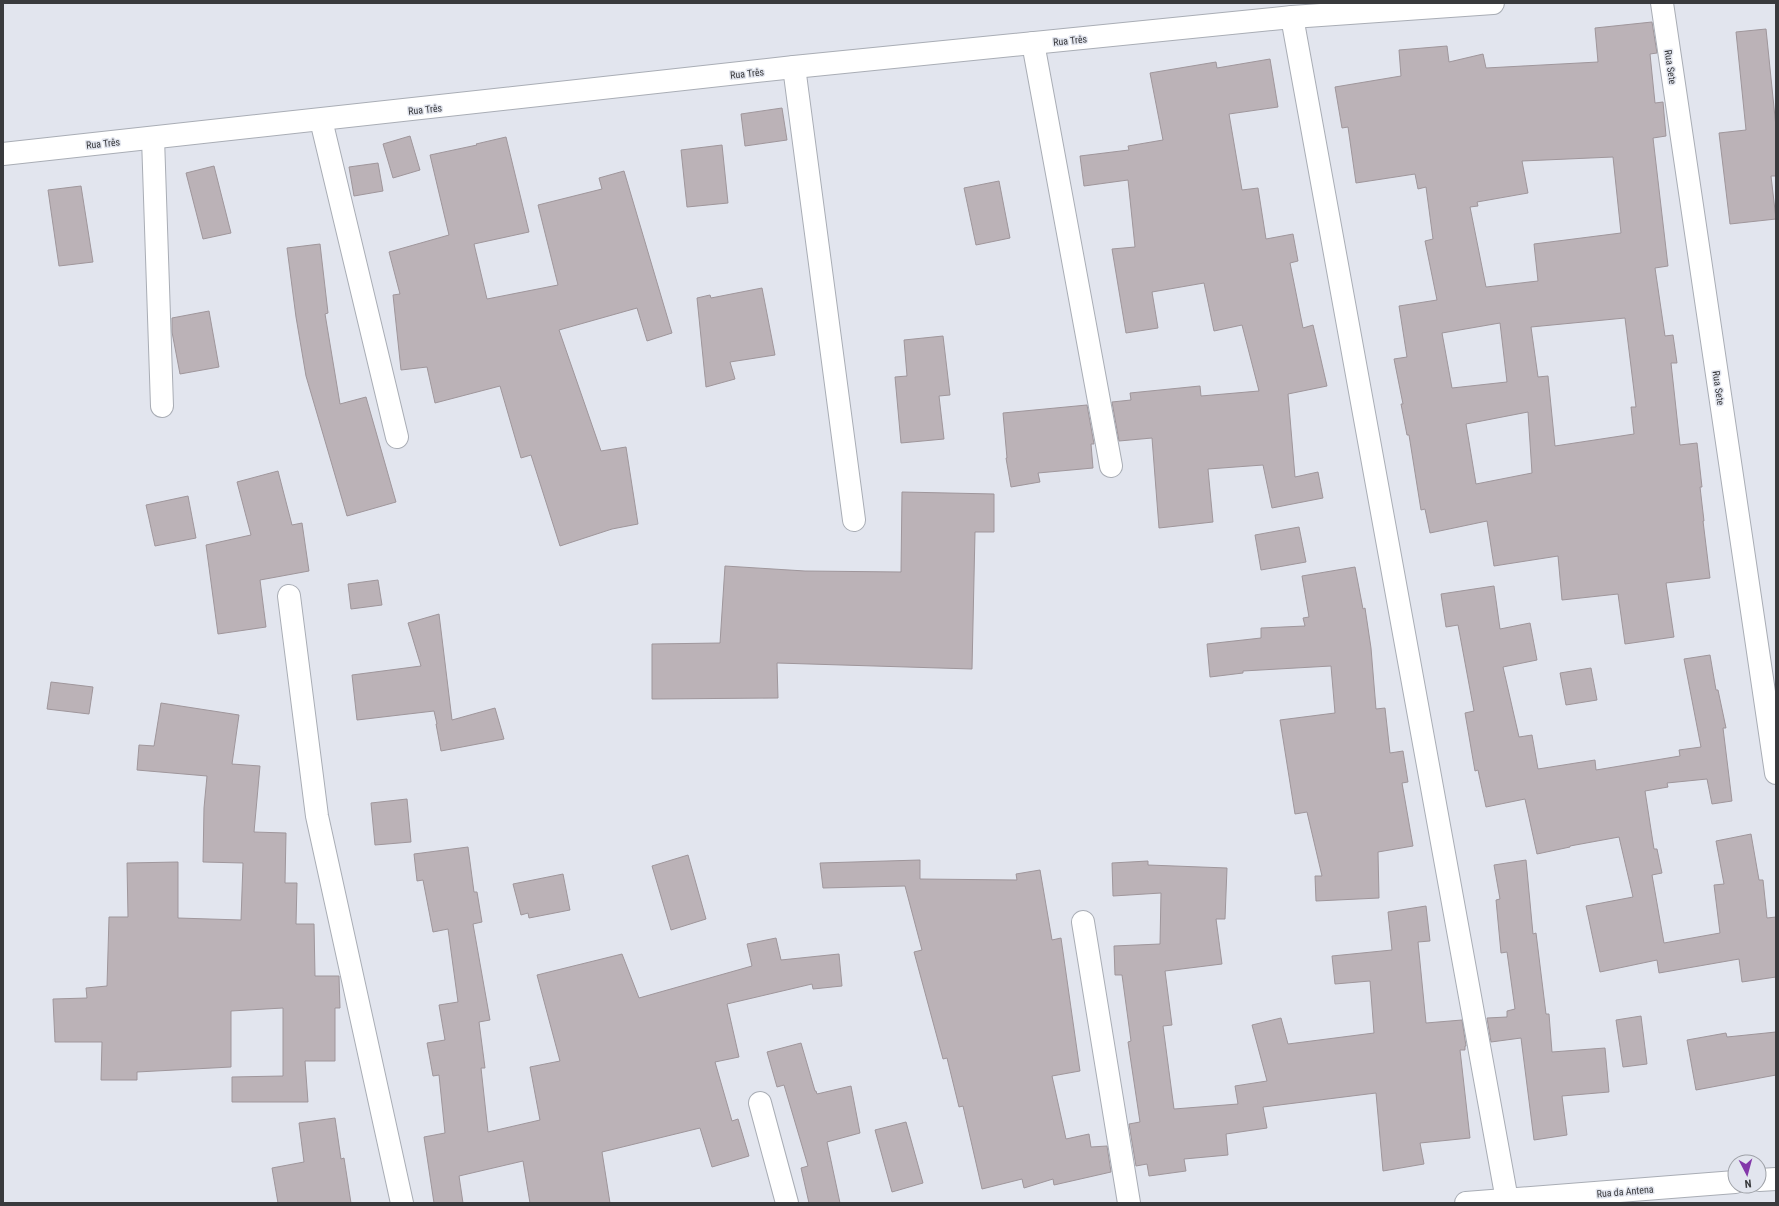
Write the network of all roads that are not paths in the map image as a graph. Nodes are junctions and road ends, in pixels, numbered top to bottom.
1 (1493, 3) edge
2 (1662, 3) edge
3 (1292, 17) junction
4 (1033, 43) junction
5 (794, 67) junction
6 (321, 120) junction
7 (153, 138) junction
8 (3, 154) edge
9 (162, 406) dead end
10 (397, 437) dead end
11 (1111, 466) dead end
12 (854, 520) dead end
13 (289, 596) dead end
14 (1776, 773) edge
15 (1084, 922) dead end
16 (760, 1103) dead end
17 (1727, 1183) edge
18 (1507, 1200) junction
19 (402, 1203) edge
20 (787, 1203) edge
21 (1129, 1203) edge
22 (1466, 1203) edge

1 - 3 street, Rua Três
2 - 14 street, Rua Sete
3 - 4 street, Rua Três
3 - 18 street
4 - 5 street, Rua Três
4 - 11 street
5 - 6 street, Rua Três
5 - 12 street
6 - 7 street, Rua Três
6 - 10 street
7 - 8 street, Rua Três
7 - 9 street
13 - 19 street
15 - 21 street
16 - 20 street
17 - 18 street, Rua da Antena
18 - 22 street, Rua da Antena

